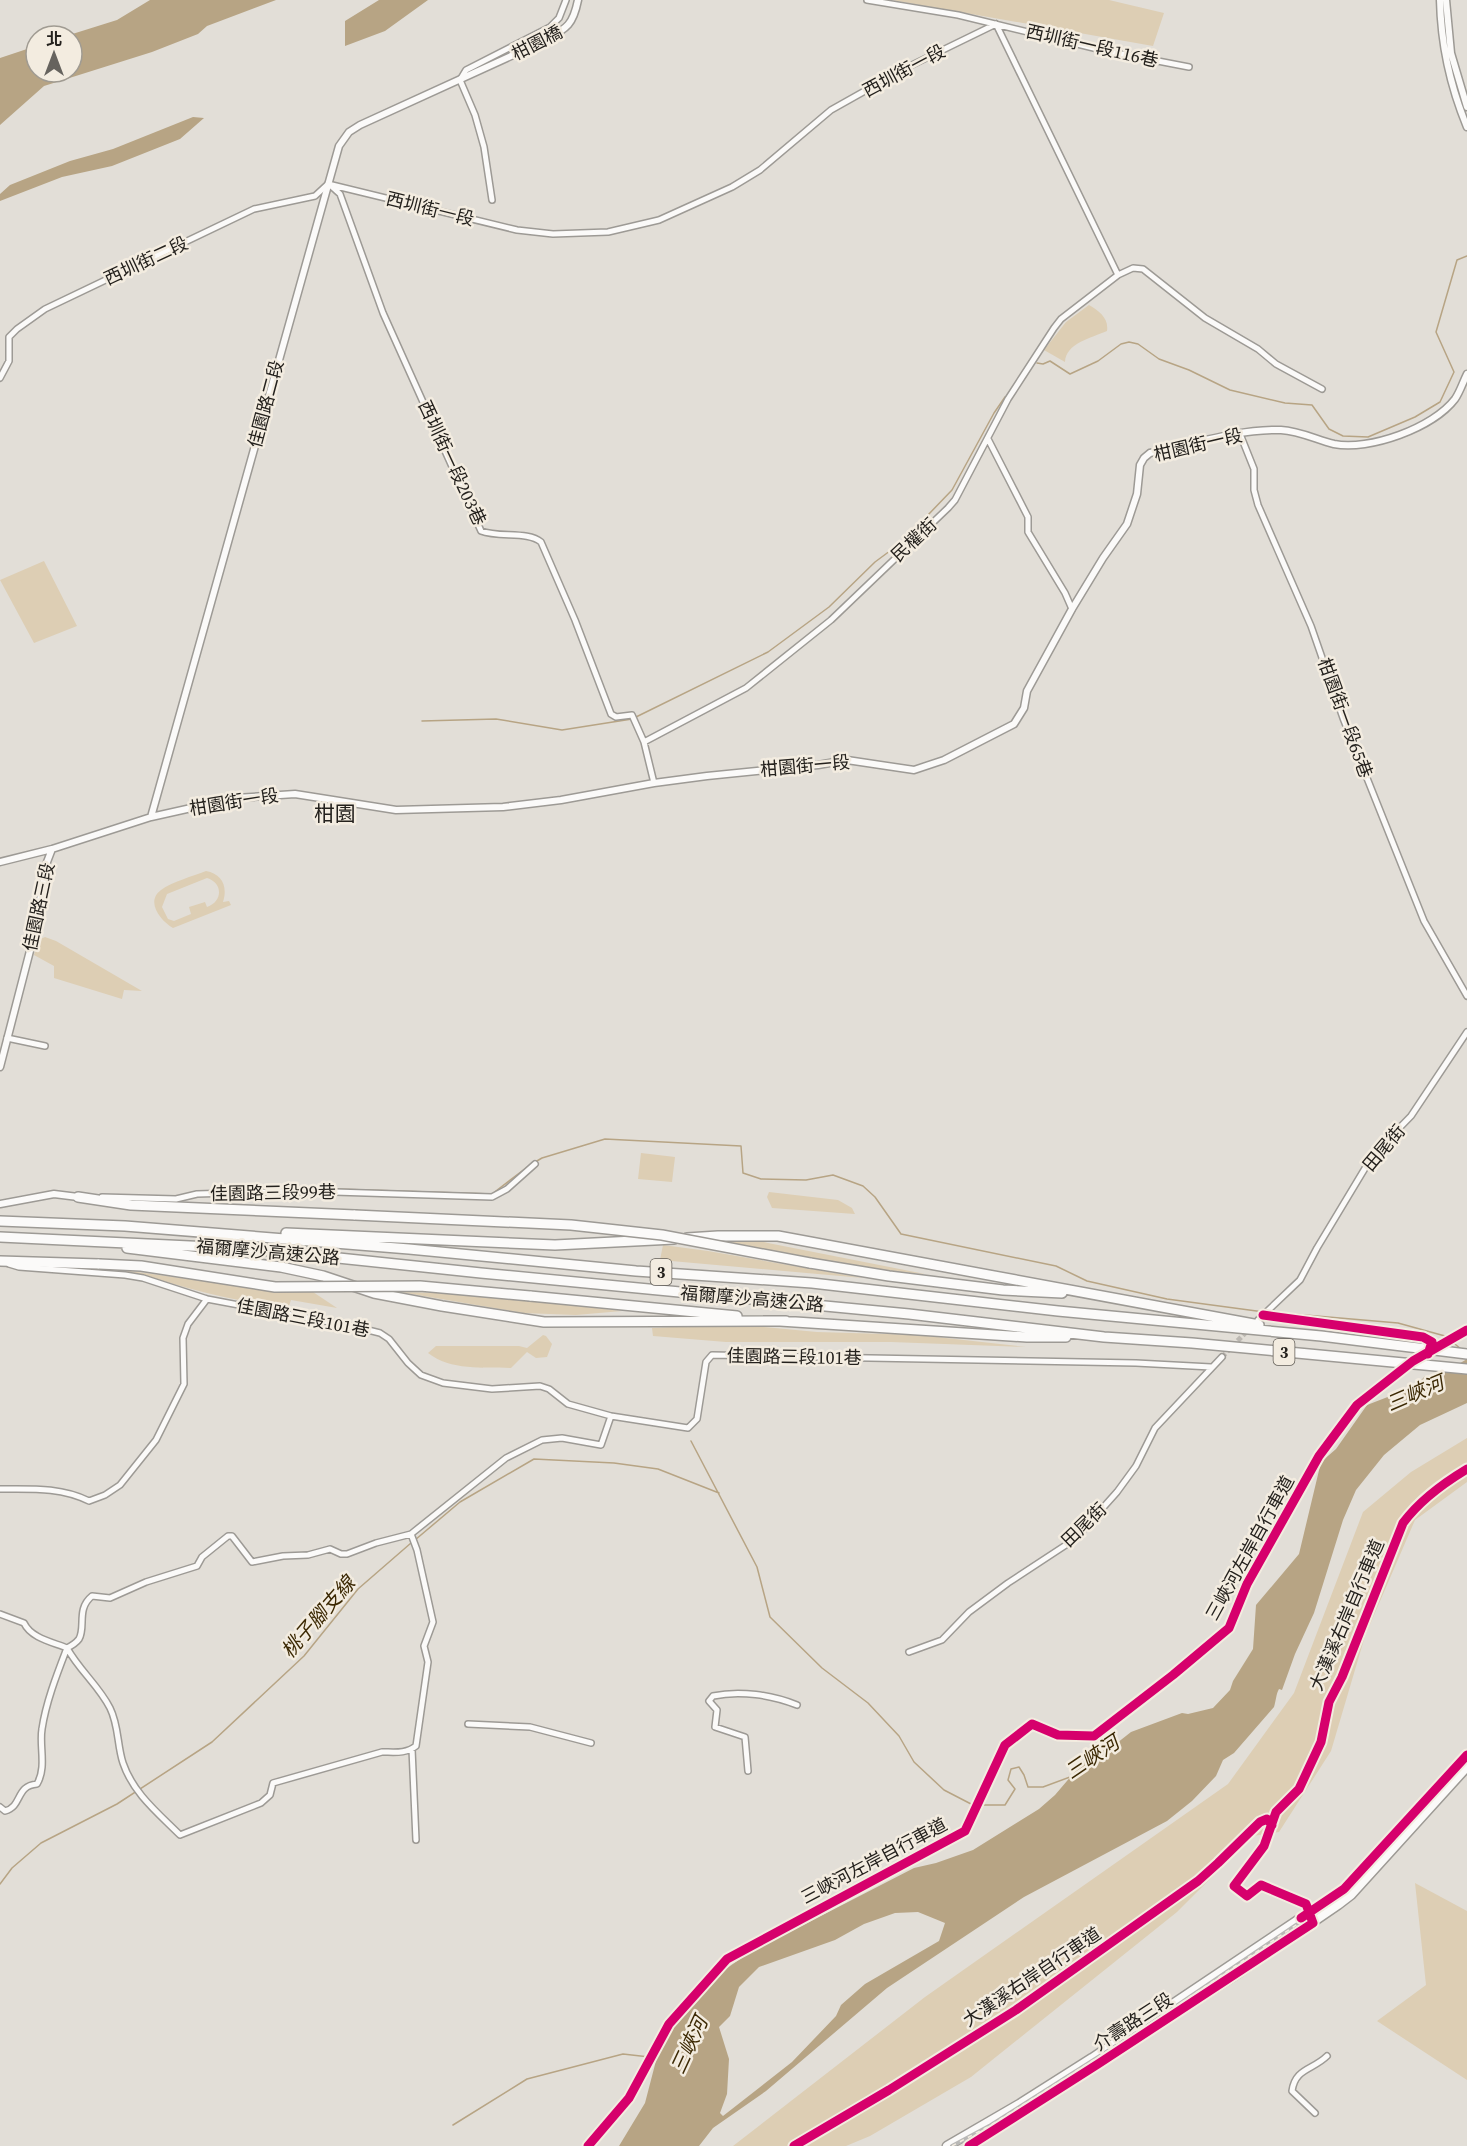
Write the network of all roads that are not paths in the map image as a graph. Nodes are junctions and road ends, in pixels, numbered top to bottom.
1 (566, 0) edge
2 (578, 0) edge
3 (867, 0) edge
4 (1440, 0) edge
5 (1446, 0) edge
6 (996, 24) junction
7 (1188, 67) dead end
8 (479, 71) joint
9 (460, 80) junction
10 (1467, 107) edge
11 (1467, 127) edge
12 (328, 184) junction
13 (492, 200) dead end
14 (1118, 275) junction
15 (1467, 374) edge
16 (0, 378) edge
17 (1322, 389) dead end
18 (1240, 434) junction
19 (988, 439) junction
20 (1072, 609) junction
21 (644, 742) junction
22 (654, 783) junction
23 (151, 817) junction
24 (52, 849) junction
25 (0, 862) edge
26 (1467, 996) edge
27 (1467, 1032) edge
28 (7, 1038) junction
29 (45, 1046) dead end
30 (0, 1067) edge
31 (535, 1164) dead end
32 (78, 1197) junction
33 (0, 1204) edge
34 (0, 1221) edge
35 (125, 1226) junction
36 (0, 1237) edge
37 (50, 1239) junction
38 (0, 1261) edge
39 (207, 1299) junction
40 (1118, 1299) junction
41 (1258, 1320) dead end
42 (786, 1321) junction
43 (1321, 1336) junction
44 (1104, 1337) junction
45 (1467, 1354) edge
46 (1222, 1357) tunnel mouth
47 (1211, 1367) junction
48 (1467, 1369) edge
49 (611, 1416) junction
50 (0, 1489) edge
51 (411, 1534) junction
52 (0, 1614) edge
53 (67, 1648) junction
54 (909, 1652) dead end
55 (797, 1706) dead end
56 (468, 1724) dead end
57 (591, 1743) dead end
58 (412, 1749) junction
59 (1467, 1755) edge
60 (1467, 1767) edge
61 (748, 1771) dead end
62 (0, 1807) edge
63 (416, 1840) dead end
64 (1327, 2056) dead end
65 (1315, 2113) dead end
66 (947, 2146) edge
67 (969, 2146) edge

1 - 9 street
2 - 8 street, 柑園橋
3 - 6 street, 西圳街一段116巷
4 - 11 street
5 - 10 street
6 - 7 street, 西圳街一段116巷
6 - 12 street, 西圳街一段
6 - 14 street
8 - 9 street, 佳園路二段
9 - 12 street, 佳園路二段
9 - 13 street
12 - 16 street, 西圳街二段
12 - 21 street, 西圳街一段203巷
12 - 23 street, 佳園路二段
14 - 17 street
14 - 19 street, 民權街
15 - 18 street, 柑園街一段
18 - 20 street, 柑園街一段
18 - 26 street, 柑園街一段65巷
19 - 20 street
19 - 21 street, 民權街
20 - 22 street, 柑園街一段
21 - 22 street, 西圳街一段203巷
22 - 23 street, 柑園街一段
23 - 24 street, 佳園路三段
24 - 25 street
24 - 28 street, 佳園路三段
27 - 41 street, 田尾街
28 - 29 street
28 - 30 street, 佳園路三段
31 - 32 street, 佳園路三段99巷
32 - 33 street, 佳園路三段99巷
32 - 40 highway, bridge
34 - 35 highway, 福爾摩沙高速公路 / 3
35 - 40 highway
35 - 43 highway, 福爾摩沙高速公路 / 3
36 - 37 highway, 福爾摩沙高速公路 / 3
37 - 42 highway
37 - 44 highway, 福爾摩沙高速公路 / 3
38 - 39 street, 佳園路三段101巷
38 - 42 highway, bridge
39 - 49 street, 佳園路三段101巷
39 - 50 street
40 - 43 highway
42 - 44 highway
43 - 45 highway, 福爾摩沙高速公路 / 3
44 - 48 highway, 福爾摩沙高速公路 / 3
46 - 47 street, 田尾街
47 - 49 street, 佳園路三段101巷
47 - 54 street, 田尾街
49 - 51 street
51 - 53 street
51 - 58 street
52 - 53 street
53 - 58 street
53 - 62 street
55 - 61 street
56 - 57 street
58 - 63 street
59 - 66 main road, 介壽路三段
60 - 67 main road, 介壽路三段
64 - 65 street

